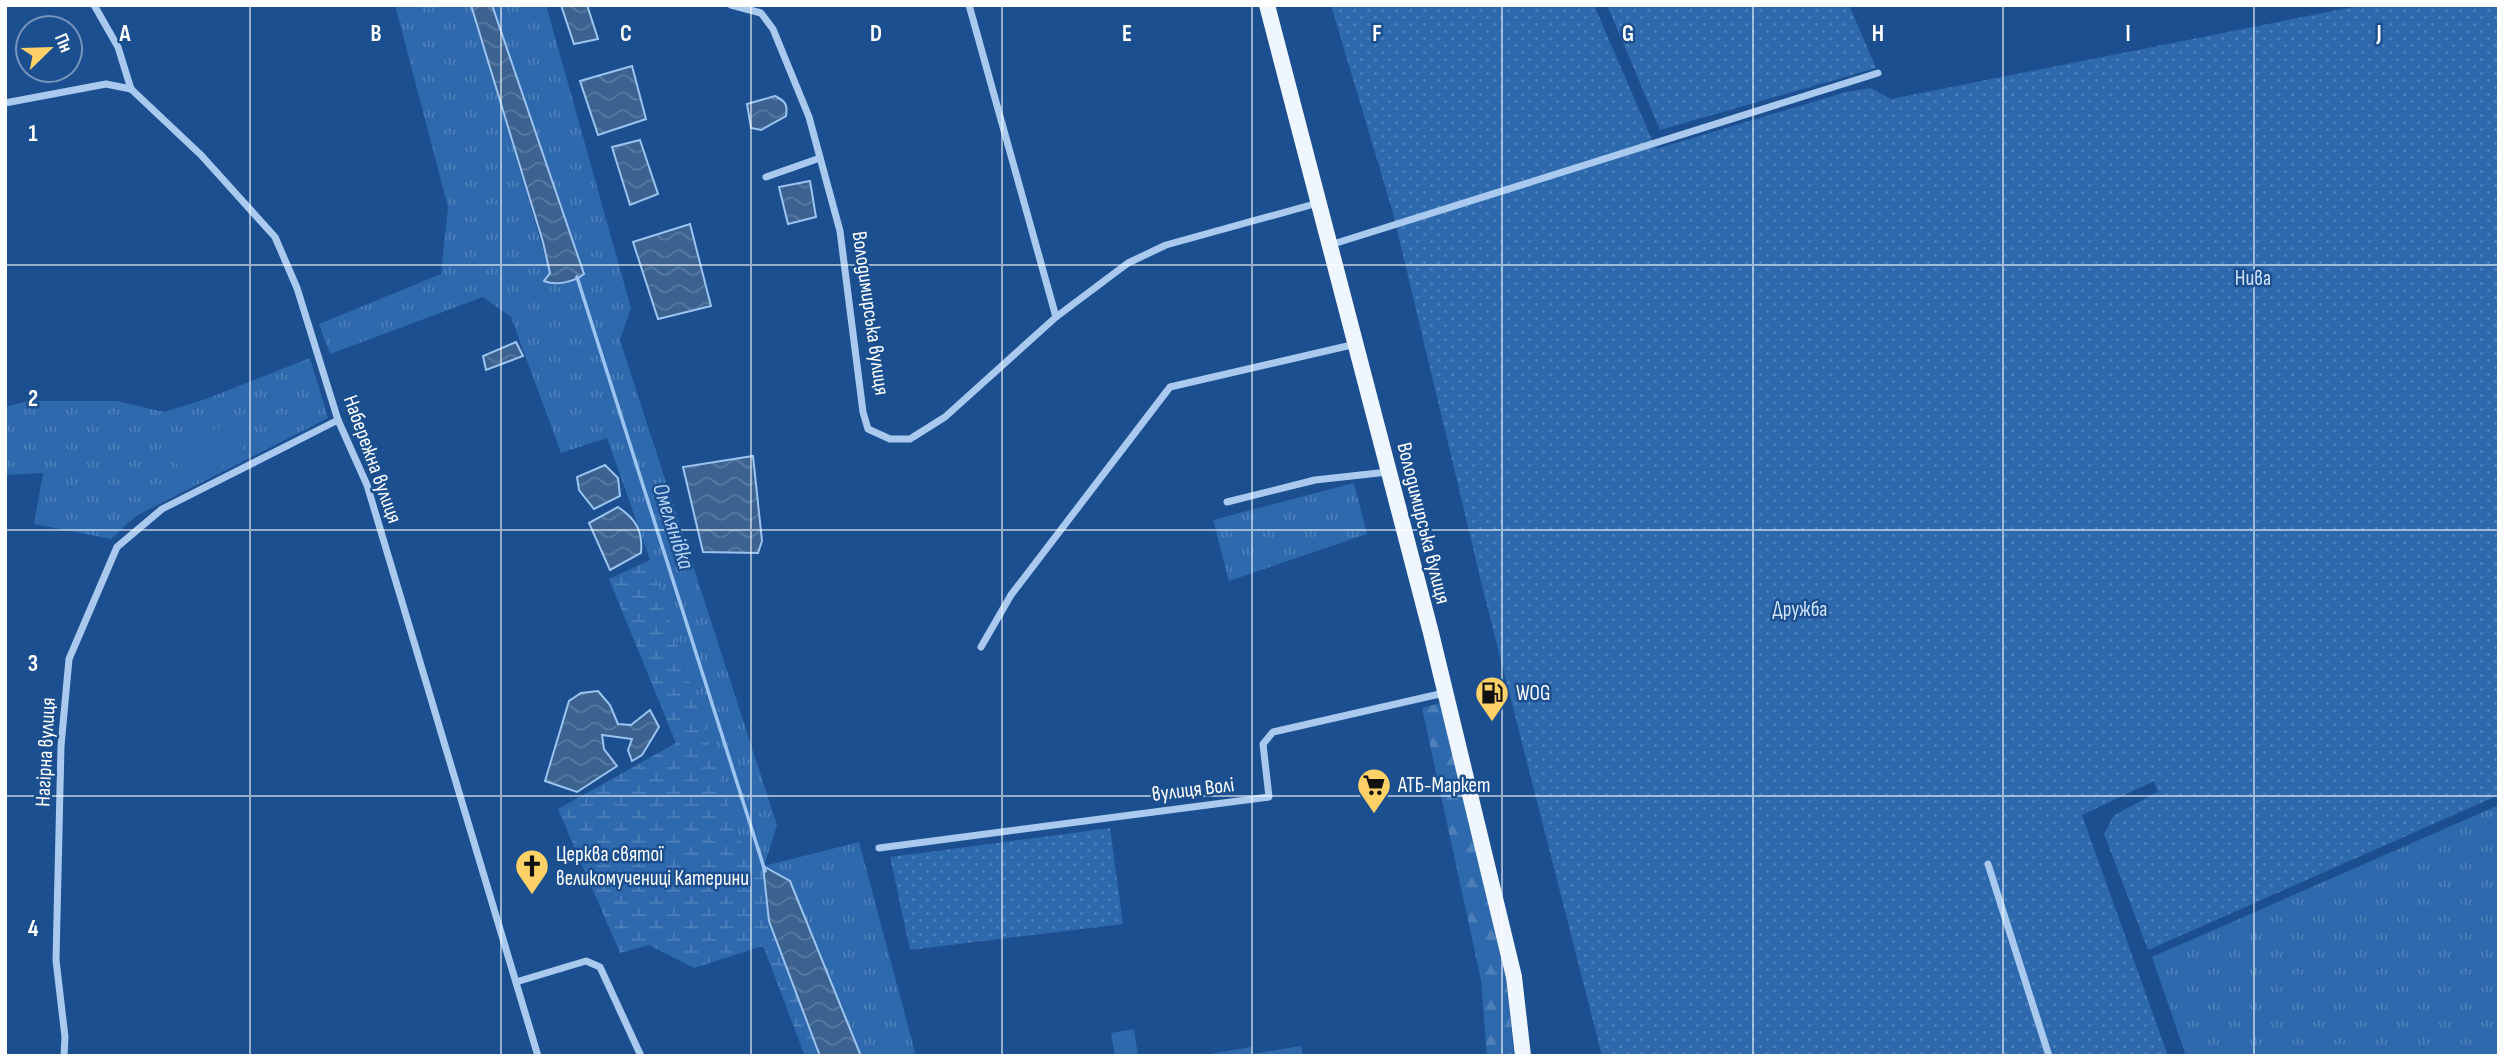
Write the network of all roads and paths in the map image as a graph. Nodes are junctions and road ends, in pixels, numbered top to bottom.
1 (94, 5) edge
2 (732, 5) edge
3 (970, 5) edge
4 (1267, 5) edge
5 (1878, 73) dead end
6 (131, 89) junction
7 (5, 103) edge
8 (820, 158) junction
9 (766, 177) dead end
10 (1319, 202) junction
11 (1330, 246) junction
12 (1056, 317) junction
13 (1356, 344) junction
14 (338, 420) junction
15 (1390, 472) junction
16 (1227, 502) dead end
17 (981, 647) dead end
18 (1445, 692) junction
19 (879, 848) dead end
20 (1988, 864) dead end
21 (516, 982) junction
22 (64, 1056) edge
23 (538, 1056) edge
24 (641, 1056) edge
25 (1523, 1056) edge
26 (2049, 1056) edge

1 - 6 street, Набережна вулиця
2 - 8 street, Володимирська вулиця
3 - 12 street
4 - 10 main road, Володимирська вулиця
5 - 11 street
6 - 7 street
6 - 14 street, Набережна вулиця
8 - 9 street
8 - 12 street, Володимирська вулиця
10 - 11 main road, Володимирська вулиця
10 - 12 street, Володимирська вулиця
11 - 13 main road, Володимирська вулиця
13 - 15 main road, Володимирська вулиця
13 - 17 street
14 - 21 street, Набережна вулиця
14 - 22 street, Нагірна вулиця
15 - 16 street
15 - 18 main road, Володимирська вулиця
18 - 19 street, вулиця Волі
18 - 25 main road, Володимирська вулиця
20 - 26 street
21 - 23 street, Набережна вулиця
21 - 24 street

